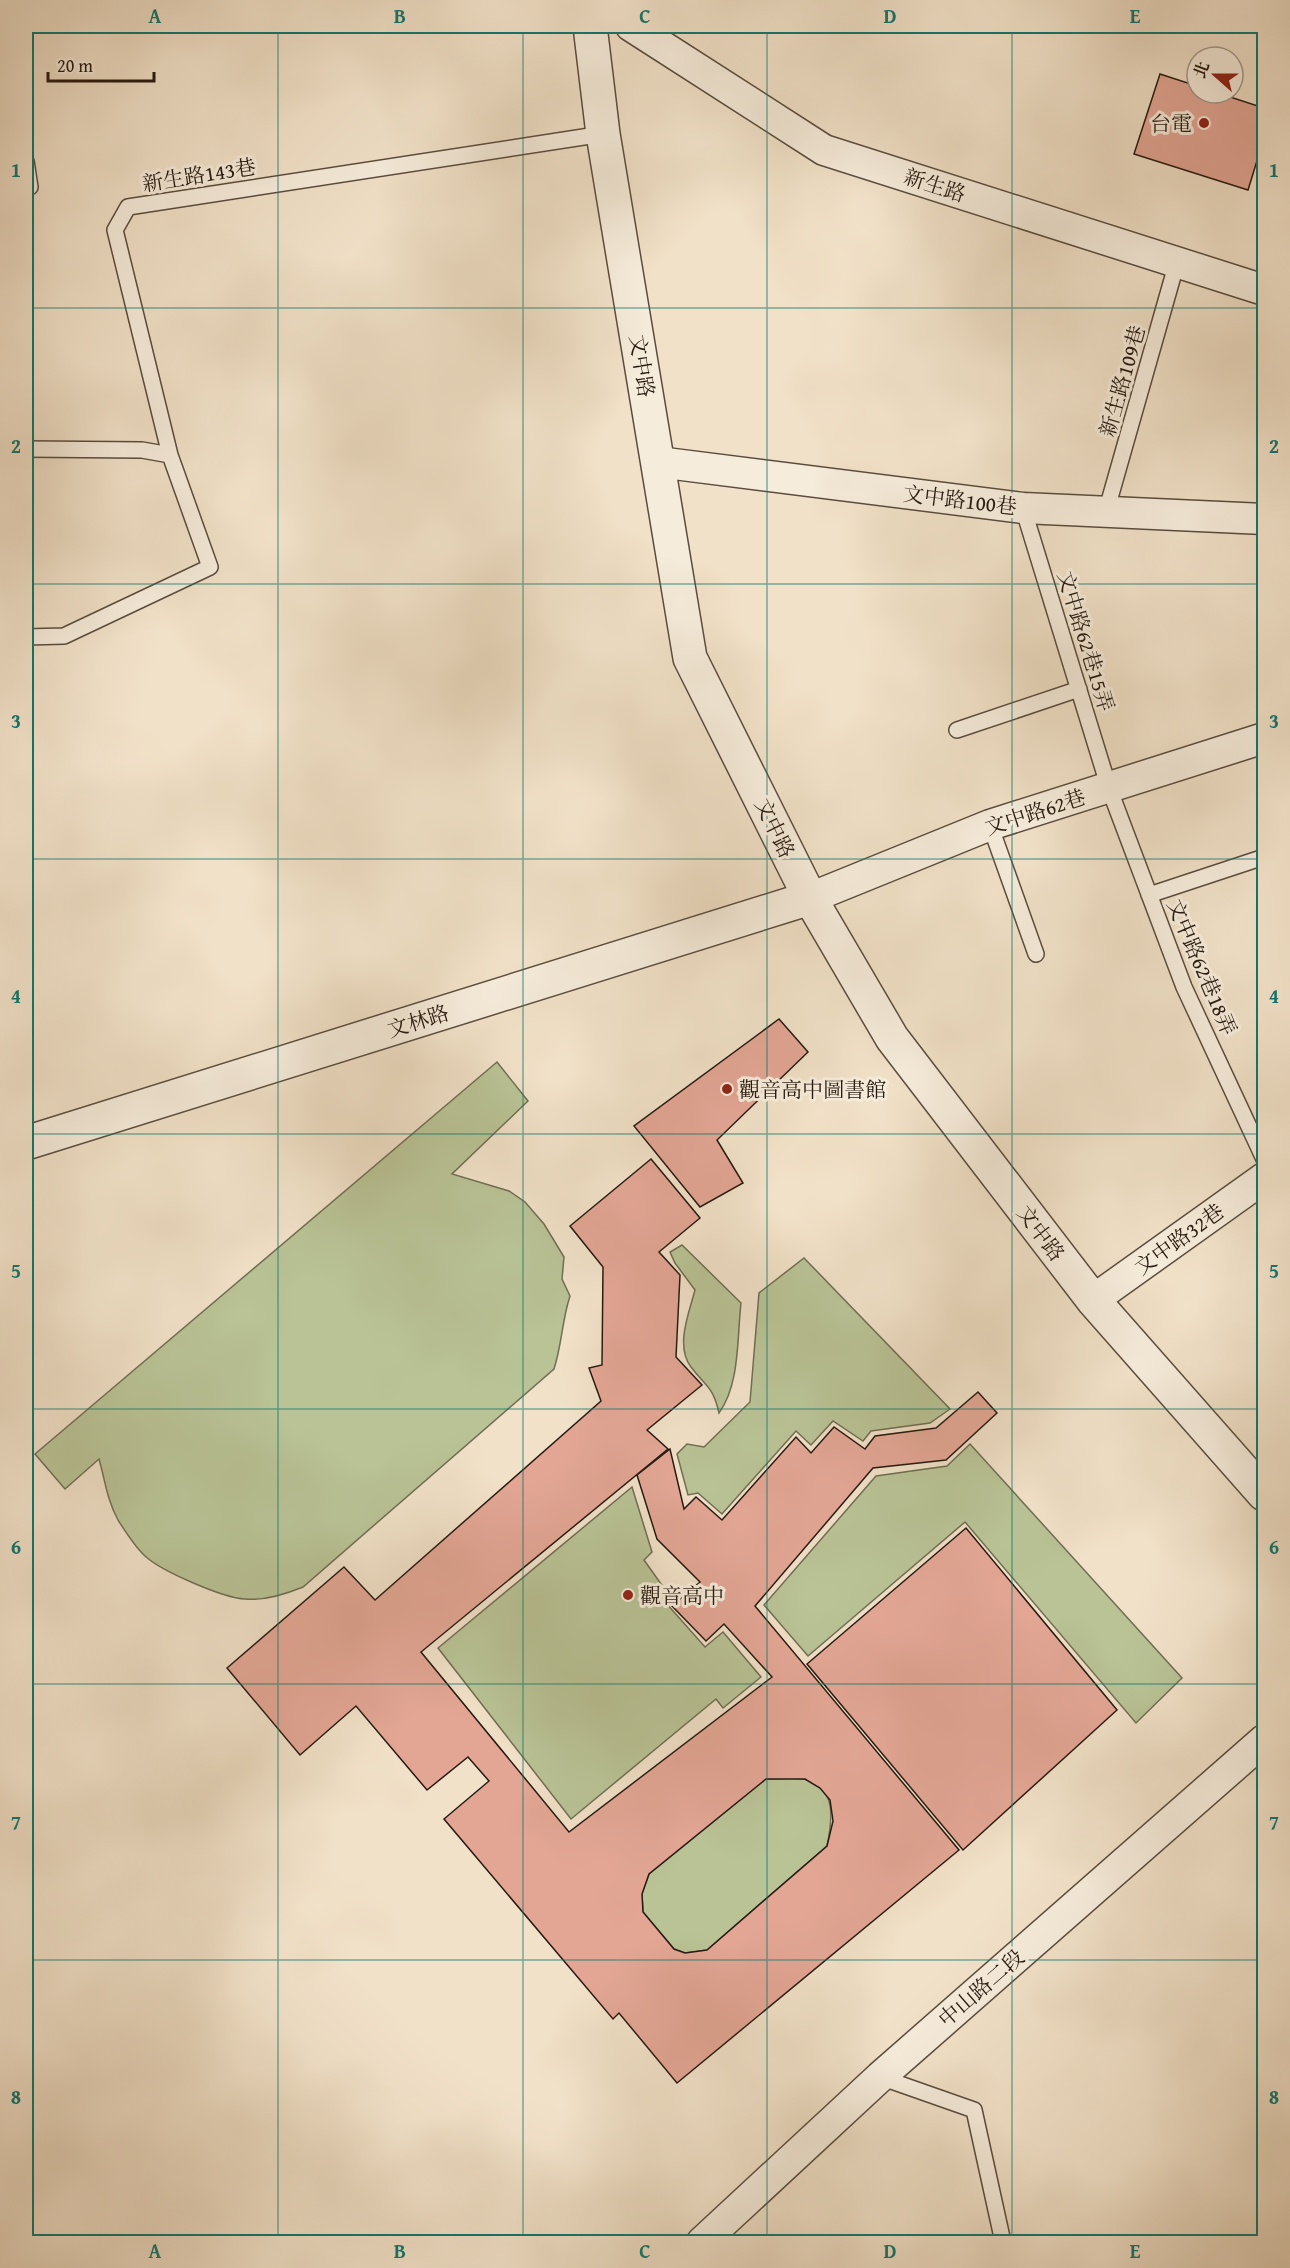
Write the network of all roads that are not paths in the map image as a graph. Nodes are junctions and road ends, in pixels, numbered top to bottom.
1 (590, 26) edge
2 (631, 26) edge
3 (603, 134) junction
4 (26, 161) edge
5 (26, 188) edge
6 (1177, 262) junction
7 (1264, 290) edge
8 (26, 448) edge
9 (170, 455) junction
10 (658, 462) junction
11 (1023, 508) junction
12 (1106, 512) junction
13 (1264, 519) edge
14 (26, 637) edge
15 (1079, 689) junction
16 (957, 730) dead end
17 (1264, 738) edge
18 (1109, 788) junction
19 (990, 825) junction
20 (1264, 857) edge
21 (1149, 895) junction
22 (810, 898) junction
23 (1036, 954) dead end
24 (26, 1143) edge
25 (1264, 1159) edge
26 (1264, 1178) edge
27 (1093, 1300) junction
28 (1264, 1494) edge
29 (1264, 1740) edge
30 (880, 2077) junction
31 (702, 2242) edge
32 (1003, 2242) edge

1 - 3 street, 文中路
2 - 6 street, 新生路
3 - 9 lane, 新生路143巷
3 - 10 street, 文中路
4 - 5 lane
6 - 7 street, 新生路
6 - 12 lane, 新生路109巷
8 - 9 lane
9 - 14 lane
10 - 11 street, 文中路100巷
10 - 22 street, 文中路
11 - 12 street, 文中路100巷
11 - 15 lane, 文中路62巷15弄
12 - 13 street, 文中路100巷
15 - 16 lane
15 - 18 lane, 文中路62巷15弄
17 - 18 street, 文中路62巷
18 - 19 street, 文中路62巷
18 - 21 lane, 文中路62巷18弄
19 - 22 street, 文中路62巷
19 - 23 lane
20 - 21 lane
21 - 25 lane, 文中路62巷18弄
22 - 24 street, 文林路
22 - 27 street, 文中路
26 - 27 street, 文中路32巷
27 - 28 street, 文中路
29 - 30 street, 中山路二段
30 - 31 street, 中山路二段
30 - 32 lane

